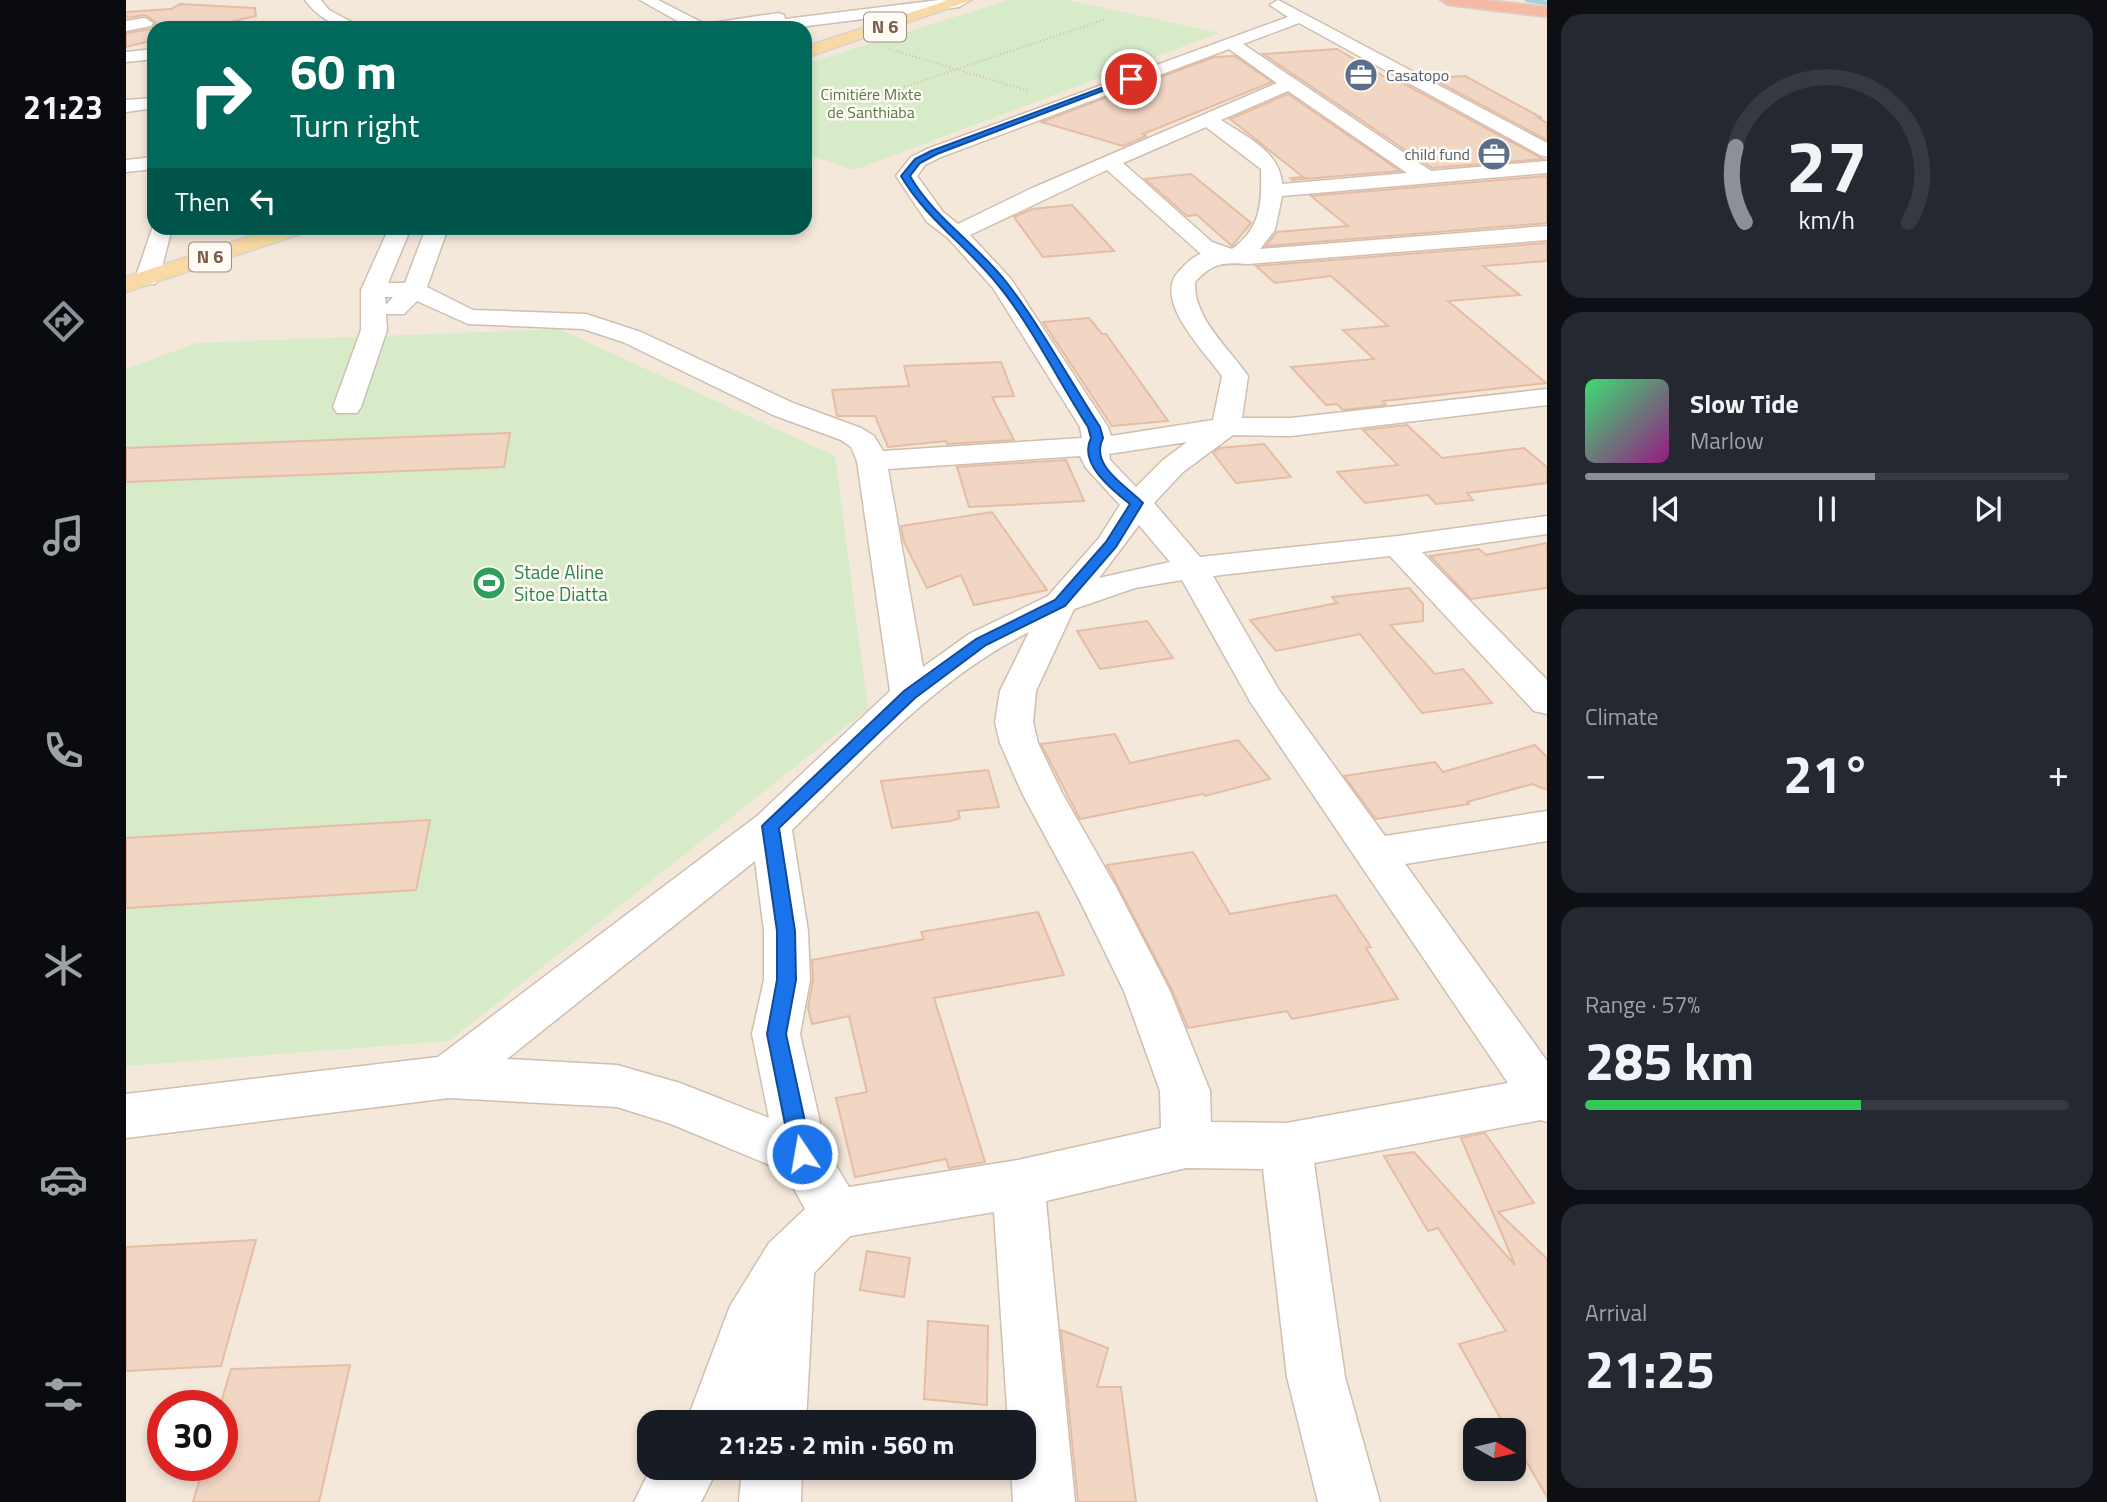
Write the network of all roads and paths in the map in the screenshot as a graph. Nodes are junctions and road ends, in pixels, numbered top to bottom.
1 (313, 0) edge
2 (648, 0) edge
3 (912, 0) edge
4 (1269, 0) edge
5 (1448, 0) edge
6 (961, 1) edge
7 (1547, 12) edge
8 (1301, 17) junction
9 (1105, 19) dead end
10 (341, 21) edge
11 (691, 21) edge
12 (759, 21) edge
13 (808, 21) edge
14 (145, 23) dead end
15 (126, 26) edge
16 (851, 38) junction
17 (1229, 43) junction
18 (812, 51) edge
19 (147, 55) edge
20 (126, 57) edge
21 (956, 69) junction
22 (1289, 84) junction
23 (1029, 91) dead end
24 (147, 97) edge
25 (126, 99) edge
26 (147, 104) edge
27 (851, 105) dead end
28 (126, 106) edge
29 (1207, 119) junction
30 (1547, 151) edge
31 (1110, 162) junction
32 (1406, 163) junction
33 (147, 164) edge
34 (126, 166) edge
35 (1547, 167) edge
36 (1464, 173) junction
37 (1426, 177) junction
38 (1272, 191) junction
39 (956, 233) junction
40 (1547, 233) edge
41 (157, 235) edge
42 (274, 235) edge
43 (397, 235) edge
44 (434, 235) edge
45 (1509, 236) junction
46 (1228, 256) junction
47 (1537, 257) dead end
48 (136, 282) edge
49 (373, 290) junction
50 (414, 290) junction
51 (374, 330) junction
52 (1547, 397) edge
53 (348, 408) dead end
54 (1226, 426) junction
55 (1093, 446) junction
56 (872, 461) junction
57 (1137, 503) junction
58 (1547, 525) edge
59 (1398, 547) junction
60 (1192, 568) junction
61 (1060, 603) junction
62 (909, 694) junction
63 (1547, 702) edge
64 (771, 826) junction
65 (1547, 826) edge
66 (1376, 853) junction
67 (449, 1077) junction
68 (1546, 1098) edge
69 (126, 1116) edge
70 (1186, 1145) junction
71 (1286, 1146) junction
72 (802, 1154) junction
73 (1018, 1184) junction
74 (836, 1214) junction
75 (788, 1262) junction
76 (721, 1410) edge
77 (777, 1410) edge
78 (680, 1480) edge
79 (771, 1480) edge
80 (665, 1502) edge
81 (770, 1502) edge
82 (1044, 1502) edge
83 (1349, 1502) edge

1 - 10 street
2 - 11 street
3 - 12 street
4 - 8 street
5 - 7 highway
6 - 13 street
6 - 16 main road, N 6
8 - 17 street
8 - 30 street
9 - 21 path
14 - 15 street
16 - 18 main road, N 6
16 - 21 path
17 - 22 street
17 - 39 street
19 - 20 street
21 - 23 path
21 - 27 path
22 - 29 street
22 - 32 street
24 - 25 street
26 - 28 street
29 - 31 street
29 - 38 street
31 - 39 street
31 - 46 street
32 - 36 street
32 - 37 street
33 - 34 street
35 - 36 street
36 - 37 street
37 - 38 street
38 - 46 street
39 - 55 street
40 - 45 street
41 - 48 street
42 - 48 main road, N 6
43 - 49 street
44 - 50 street
45 - 46 street
45 - 47 street
46 - 54 street
49 - 50 street
49 - 51 street
50 - 51 street
50 - 56 street
51 - 53 street
52 - 54 street
54 - 55 street
54 - 57 street
55 - 56 street
55 - 57 street
56 - 62 street
57 - 60 street
57 - 61 street
58 - 59 street
59 - 60 street
59 - 63 street
60 - 61 street
60 - 66 street
61 - 62 street
61 - 70 street
62 - 64 street
64 - 67 street
64 - 72 street
65 - 66 street
66 - 68 street
67 - 69 street
67 - 72 street
68 - 71 street
70 - 71 street
70 - 73 street
71 - 83 street
72 - 74 street
73 - 74 street
73 - 82 street
74 - 75 street
75 - 76 street
75 - 77 street
78 - 80 street
79 - 81 street

